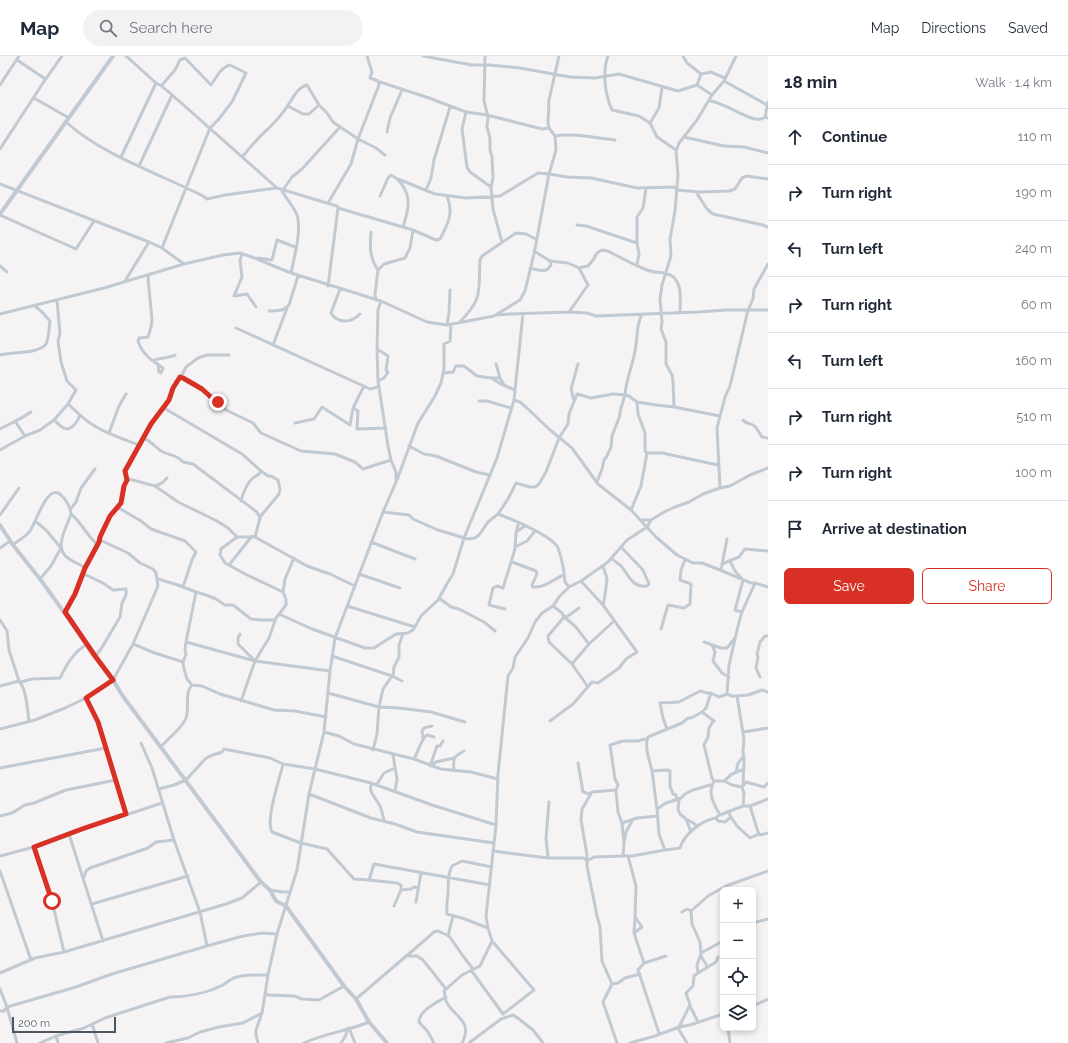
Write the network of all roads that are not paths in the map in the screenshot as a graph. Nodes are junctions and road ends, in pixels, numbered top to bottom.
1 (19, 56) edge
2 (62, 56) edge
3 (113, 56) edge
4 (126, 56) edge
5 (367, 56) edge
6 (371, 56) edge
7 (423, 56) edge
8 (485, 56) edge
9 (559, 56) edge
10 (608, 56) edge
11 (683, 56) edge
12 (736, 56) edge
13 (16, 60) junction
14 (369, 60) junction
15 (485, 65) junction
16 (554, 74) junction
17 (701, 74) junction
18 (605, 77) junction
19 (725, 79) junction
20 (45, 80) junction
21 (380, 82) junction
22 (156, 83) junction
23 (0, 85) edge
24 (162, 85) junction
25 (697, 86) junction
26 (662, 87) junction
27 (402, 90) junction
28 (172, 95) junction
29 (712, 95) junction
30 (34, 98) junction
31 (709, 101) junction
32 (767, 104) edge
33 (319, 105) junction
34 (288, 106) junction
35 (450, 107) junction
36 (466, 112) junction
37 (487, 115) junction
38 (69, 118) junction
39 (767, 118) edge
40 (66, 122) junction
41 (650, 124) junction
42 (340, 127) junction
43 (210, 128) junction
44 (549, 128) junction
45 (387, 132) dead end
46 (554, 136) junction
47 (684, 137) junction
48 (358, 139) junction
49 (615, 140) dead end
50 (0, 149) edge
51 (676, 150) junction
52 (768, 153) edge
53 (385, 155) dead end
54 (121, 157) junction
55 (242, 157) junction
56 (139, 166) junction
57 (549, 174) junction
58 (398, 179) junction
59 (768, 179) edge
60 (0, 184) edge
61 (185, 187) junction
62 (491, 187) junction
63 (646, 188) junction
64 (280, 189) junction
65 (676, 189) junction
66 (426, 190) junction
67 (17, 191) junction
68 (696, 192) junction
69 (380, 196) dead end
70 (447, 196) junction
71 (492, 196) junction
72 (328, 204) junction
73 (338, 208) junction
74 (0, 214) edge
75 (94, 221) junction
76 (577, 225) dead end
77 (403, 227) junction
78 (768, 227) edge
79 (413, 230) junction
80 (371, 232) dead end
81 (536, 239) junction
82 (149, 242) junction
83 (502, 242) junction
84 (637, 243) junction
85 (295, 247) junction
86 (162, 248) junction
87 (534, 251) junction
88 (242, 254) junction
89 (252, 257) junction
90 (550, 261) junction
91 (184, 264) junction
92 (768, 264) edge
93 (637, 265) junction
94 (0, 266) edge
95 (530, 268) junction
96 (579, 268) junction
97 (378, 270) junction
98 (7, 272) dead end
99 (666, 273) junction
100 (291, 274) junction
101 (149, 275) junction
102 (298, 276) junction
103 (124, 282) junction
104 (328, 286) junction
105 (340, 290) junction
106 (450, 290) dead end
107 (57, 300) junction
108 (376, 300) junction
109 (381, 301) junction
110 (35, 306) junction
111 (256, 307) dead end
112 (287, 308) junction
113 (748, 310) junction
114 (768, 310) edge
115 (269, 311) dead end
116 (569, 312) junction
117 (523, 313) junction
118 (680, 313) junction
119 (0, 314) edge
120 (360, 314) dead end
121 (642, 314) junction
122 (660, 314) junction
123 (494, 316) junction
124 (459, 322) junction
125 (451, 324) junction
126 (447, 325) junction
127 (236, 328) dead end
128 (273, 344) junction
129 (376, 349) junction
130 (0, 355) edge
131 (175, 355) dead end
132 (230, 355) dead end
133 (153, 361) junction
134 (158, 364) dead end
135 (496, 364) dead end
136 (578, 364) dead end
137 (444, 373) junction
138 (181, 377) junction
139 (491, 378) junction
140 (500, 378) junction
141 (378, 381) junction
142 (504, 385) junction
143 (364, 386) junction
144 (378, 387) junction
145 (515, 390) junction
146 (126, 394) dead end
147 (625, 395) junction
148 (514, 400) junction
149 (479, 401) dead end
150 (574, 401) junction
151 (637, 402) junction
152 (68, 404) junction
153 (674, 407) junction
154 (164, 408) junction
155 (353, 408) junction
156 (511, 408) junction
157 (31, 412) dead end
158 (79, 414) junction
159 (720, 416) junction
160 (54, 420) junction
161 (743, 420) dead end
162 (15, 421) junction
163 (295, 423) dead end
164 (386, 428) junction
165 (0, 429) edge
166 (109, 433) junction
167 (24, 436) junction
168 (143, 438) junction
169 (560, 438) junction
170 (768, 438) edge
171 (139, 445) junction
172 (409, 446) junction
173 (0, 450) edge
174 (647, 454) junction
175 (391, 460) junction
176 (718, 465) junction
177 (768, 468) edge
178 (95, 469) dead end
179 (261, 471) junction
180 (490, 475) junction
181 (167, 478) dead end
182 (127, 480) junction
183 (396, 482) junction
184 (597, 482) junction
185 (155, 486) junction
186 (19, 488) dead end
187 (720, 488) junction
188 (241, 501) junction
189 (117, 507) junction
190 (70, 510) junction
191 (631, 510) junction
192 (383, 512) junction
193 (0, 514) edge
194 (71, 514) junction
195 (498, 514) junction
196 (260, 517) junction
197 (641, 520) junction
198 (651, 520) junction
199 (35, 521) junction
200 (519, 523) junction
201 (0, 525) edge
202 (525, 526) junction
203 (647, 527) junction
204 (535, 531) junction
205 (516, 532) junction
206 (237, 536) junction
207 (254, 537) junction
208 (464, 538) junction
209 (727, 539) dead end
210 (100, 540) junction
211 (371, 542) junction
212 (12, 543) junction
213 (98, 545) junction
214 (515, 547) junction
215 (621, 547) junction
216 (0, 548) edge
217 (61, 548) junction
218 (768, 551) edge
219 (294, 558) junction
220 (611, 558) junction
221 (415, 559) dead end
222 (685, 560) junction
223 (730, 561) junction
224 (512, 562) junction
225 (722, 564) junction
226 (229, 565) junction
227 (603, 566) junction
228 (85, 568) junction
229 (721, 570) junction
230 (359, 574) junction
231 (82, 575) junction
232 (564, 575) junction
233 (40, 579) junction
234 (158, 579) junction
235 (743, 580) junction
236 (581, 581) junction
237 (755, 583) junction
238 (355, 586) junction
239 (183, 587) junction
240 (569, 587) junction
241 (768, 587) edge
242 (400, 588) dead end
243 (196, 592) junction
244 (283, 592) junction
245 (439, 598) junction
246 (603, 605) junction
247 (347, 606) junction
248 (553, 606) junction
249 (579, 608) dead end
250 (505, 609) dead end
251 (65, 612) junction
252 (742, 612) junction
253 (279, 614) junction
254 (564, 617) junction
255 (0, 620) edge
256 (275, 620) junction
257 (614, 621) junction
258 (415, 626) junction
259 (661, 629) dead end
260 (495, 631) dead end
261 (240, 634) dead end
262 (403, 634) junction
263 (768, 636) edge
264 (335, 638) junction
265 (735, 638) junction
266 (186, 642) junction
267 (704, 642) dead end
268 (87, 644) junction
269 (133, 644) junction
270 (589, 644) junction
271 (712, 645) junction
272 (95, 656) junction
273 (332, 656) junction
274 (255, 661) junction
275 (183, 662) junction
276 (572, 664) junction
277 (330, 671) junction
278 (392, 676) junction
279 (729, 677) junction
280 (760, 678) dead end
281 (113, 680) junction
282 (20, 681) junction
283 (402, 681) dead end
284 (192, 685) junction
285 (0, 686) edge
286 (588, 687) junction
287 (328, 692) junction
288 (768, 692) edge
289 (711, 694) junction
290 (727, 694) junction
291 (738, 696) junction
292 (86, 698) junction
293 (241, 701) junction
294 (379, 707) junction
295 (702, 712) junction
296 (326, 717) junction
297 (28, 721) junction
298 (550, 721) dead end
299 (465, 722) dead end
300 (432, 726) dead end
301 (768, 728) edge
302 (0, 729) edge
303 (667, 729) junction
304 (324, 732) junction
305 (743, 732) junction
306 (434, 737) dead end
307 (423, 738) junction
308 (647, 740) junction
309 (443, 741) dead end
310 (141, 743) dead end
311 (161, 747) junction
312 (106, 748) junction
313 (373, 750) junction
314 (464, 751) dead end
315 (393, 755) junction
316 (744, 756) junction
317 (454, 758) junction
318 (414, 759) junction
319 (578, 763) dead end
320 (283, 764) junction
321 (430, 766) junction
322 (0, 768) edge
323 (395, 768) junction
324 (744, 769) junction
325 (315, 770) junction
326 (454, 770) junction
327 (652, 771) junction
328 (736, 772) junction
329 (498, 778) junction
330 (116, 780) junction
331 (186, 780) junction
332 (714, 781) junction
333 (724, 781) junction
334 (372, 783) junction
335 (768, 783) edge
336 (377, 784) junction
337 (743, 786) junction
338 (712, 787) junction
339 (159, 789) junction
340 (616, 790) junction
341 (395, 791) junction
342 (309, 794) junction
343 (590, 794) junction
344 (679, 799) junction
345 (768, 799) edge
346 (549, 802) dead end
347 (162, 803) junction
348 (743, 806) junction
349 (750, 806) junction
350 (657, 809) junction
351 (728, 811) junction
352 (126, 814) junction
353 (720, 814) junction
354 (0, 816) edge
355 (658, 816) junction
356 (732, 817) junction
357 (716, 818) junction
358 (686, 819) junction
359 (634, 820) junction
360 (384, 821) junction
361 (622, 823) junction
362 (496, 825) junction
363 (697, 827) junction
364 (691, 832) junction
365 (768, 832) edge
366 (68, 834) junction
367 (759, 834) junction
368 (174, 840) junction
369 (301, 843) junction
370 (494, 843) junction
371 (624, 843) junction
372 (34, 847) junction
373 (664, 850) junction
374 (493, 851) junction
375 (500, 852) junction
376 (0, 856) edge
377 (623, 856) junction
378 (628, 856) junction
379 (548, 858) junction
380 (492, 861) junction
381 (587, 861) junction
382 (492, 867) junction
383 (0, 871) edge
384 (768, 871) edge
385 (421, 873) junction
386 (188, 876) junction
387 (448, 878) junction
388 (84, 879) junction
389 (369, 880) junction
390 (262, 882) junction
391 (490, 885) junction
392 (418, 888) junction
393 (270, 890) junction
394 (401, 890) junction
395 (290, 892) junction
396 (416, 902) dead end
397 (92, 904) junction
398 (286, 906) junction
399 (394, 906) dead end
400 (691, 911) junction
401 (200, 912) junction
402 (682, 912) dead end
403 (453, 916) junction
404 (635, 917) junction
405 (768, 918) edge
406 (756, 922) edge
407 (488, 928) junction
408 (634, 933) junction
409 (277, 934) junction
410 (448, 936) junction
411 (103, 941) junction
412 (492, 941) junction
413 (720, 943) edge
414 (207, 946) junction
415 (64, 952) junction
416 (701, 954) junction
417 (406, 956) junction
418 (666, 956) dead end
419 (718, 957) dead end
420 (31, 960) junction
421 (644, 963) junction
422 (707, 968) junction
423 (472, 969) junction
424 (0, 973) edge
425 (640, 974) junction
426 (698, 974) junction
427 (268, 975) junction
428 (612, 984) junction
429 (344, 986) junction
430 (0, 989) edge
431 (446, 989) junction
432 (265, 993) junction
433 (446, 997) junction
434 (356, 999) junction
435 (768, 999) edge
436 (756, 1005) edge
437 (690, 1006) junction
438 (7, 1007) junction
439 (0, 1011) edge
440 (262, 1013) junction
441 (503, 1014) junction
442 (720, 1015) edge
443 (505, 1017) junction
444 (369, 1022) junction
445 (698, 1022) junction
446 (92, 1024) junction
447 (678, 1027) junction
448 (348, 1029) junction
449 (728, 1031) edge
450 (659, 1033) junction
451 (56, 1036) junction
452 (640, 1042) edge
453 (17, 1043) edge
454 (40, 1043) edge
455 (58, 1043) edge
456 (98, 1043) edge
457 (166, 1043) edge
458 (258, 1043) edge
459 (304, 1043) edge
460 (341, 1043) edge
461 (356, 1043) edge
462 (387, 1043) edge
463 (434, 1043) edge
464 (462, 1043) edge
465 (469, 1043) edge
466 (543, 1043) edge
467 (617, 1043) edge
468 (630, 1043) edge
469 (687, 1043) edge
470 (730, 1043) edge

1 - 13 street
2 - 20 street
3 - 38 street
4 - 22 street
5 - 14 street
6 - 14 street
7 - 15 street
8 - 15 street
9 - 16 street
10 - 18 street
11 - 17 street
12 - 19 street
13 - 20 street
13 - 23 street
14 - 21 street
15 - 16 street
15 - 37 street
16 - 18 street
16 - 44 street
17 - 19 street
17 - 25 street
18 - 26 street
18 - 41 street
19 - 29 street
19 - 32 street
20 - 30 street
21 - 27 street
21 - 48 street
22 - 24 street
22 - 54 street
24 - 28 street
24 - 43 street
25 - 26 street
25 - 29 street
26 - 41 street
27 - 35 street
27 - 45 street
28 - 43 street
28 - 56 street
29 - 31 street
30 - 38 street
30 - 50 street
31 - 39 street
31 - 47 street
32 - 39 street
33 - 34 street
33 - 34 street
33 - 42 street
34 - 55 street
35 - 36 street
35 - 66 street
36 - 37 street
36 - 62 street
37 - 44 street
37 - 62 street
38 - 40 street
40 - 54 street
40 - 67 street
41 - 51 street
42 - 48 street
42 - 64 street
43 - 55 street
43 - 61 street
44 - 46 street
46 - 49 street
46 - 57 street
47 - 51 street
47 - 52 street
48 - 53 street
48 - 72 street
51 - 65 street
54 - 56 street
55 - 64 street
56 - 61 street
57 - 63 street
57 - 71 street
57 - 81 street
58 - 66 street
58 - 69 street
58 - 77 street
59 - 68 street
60 - 67 street
61 - 64 street
61 - 86 street
62 - 71 street
63 - 65 street
63 - 84 street
64 - 72 street
64 - 85 street
65 - 68 street
65 - 99 street
66 - 70 street
67 - 74 street
67 - 75 street
68 - 78 street
70 - 71 street
70 - 79 street
71 - 83 street
72 - 73 street
73 - 77 street
73 - 104 street
74 - 75 street
75 - 82 street
76 - 84 street
77 - 79 street
79 - 97 street
80 - 97 street
81 - 83 street
81 - 87 street
82 - 86 street
82 - 103 street
83 - 124 street
84 - 93 street
85 - 89 street
85 - 100 street
86 - 91 street
87 - 90 street
87 - 95 street
88 - 89 street
88 - 91 street
88 - 111 street
89 - 100 street
90 - 95 street
90 - 96 street
91 - 101 street
92 - 113 street
93 - 96 street
93 - 99 street
94 - 98 street
95 - 123 street
96 - 116 street
97 - 108 street
99 - 118 street
99 - 122 street
100 - 102 street
101 - 103 street
101 - 133 street
102 - 104 street
102 - 112 street
103 - 107 street
104 - 105 street
105 - 108 street
105 - 120 street
106 - 126 street
107 - 110 street
107 - 152 street
108 - 109 street
109 - 126 street
109 - 129 street
110 - 119 street
110 - 130 street
112 - 115 street
112 - 128 street
113 - 114 street
113 - 118 street
113 - 159 street
116 - 117 street
116 - 121 street
117 - 123 street
117 - 145 street
118 - 122 street
121 - 122 street
121 - 147 street
122 - 153 street
123 - 124 street
124 - 125 street
125 - 126 street
125 - 137 street
127 - 128 street
128 - 143 street
129 - 141 street
129 - 141 street
131 - 133 street
132 - 138 street
133 - 134 street
135 - 140 street
136 - 150 street
137 - 139 street
137 - 172 street
138 - 154 street
138 - 175 street
139 - 140 street
139 - 142 street
140 - 142 street
141 - 144 street
142 - 145 street
143 - 144 street
143 - 155 street
144 - 164 street
145 - 148 street
146 - 166 street
147 - 150 street
147 - 151 street
147 - 184 street
148 - 156 street
148 - 169 street
149 - 156 street
150 - 169 street
151 - 153 street
151 - 174 street
152 - 158 street
152 - 160 street
153 - 159 street
154 - 168 street
154 - 179 street
155 - 163 street
155 - 164 street
156 - 180 street
157 - 162 street
158 - 160 street
158 - 166 street
159 - 176 street
160 - 167 street
161 - 170 street
162 - 165 street
162 - 167 street
164 - 175 street
166 - 171 street
167 - 173 street
168 - 171 street
168 - 188 street
169 - 184 street
169 - 195 street
171 - 182 street
172 - 180 street
172 - 183 street
174 - 176 street
174 - 191 street
175 - 183 street
176 - 187 street
177 - 187 street
178 - 190 street
179 - 188 street
179 - 196 street
180 - 208 street
181 - 185 street
182 - 185 street
182 - 189 street
183 - 192 street
184 - 191 street
185 - 206 street
186 - 193 street
187 - 198 street
188 - 196 street
189 - 210 street
189 - 239 street
190 - 194 street
190 - 199 street
191 - 197 street
192 - 208 street
192 - 211 street
194 - 213 street
194 - 217 street
195 - 200 street
195 - 208 street
196 - 207 street
197 - 198 street
197 - 203 street
198 - 203 street
199 - 212 street
199 - 217 street
200 - 202 street
200 - 205 street
201 - 212 street
202 - 204 street
202 - 205 street
203 - 215 street
203 - 222 street
204 - 214 street
204 - 232 street
205 - 214 street
206 - 207 street
206 - 226 street
207 - 219 street
207 - 226 street
208 - 245 street
209 - 225 street
210 - 213 street
210 - 234 street
211 - 221 street
211 - 230 street
212 - 216 street
212 - 233 street
213 - 228 street
214 - 224 street
215 - 220 street
215 - 220 street
217 - 228 street
217 - 233 street
218 - 223 street
219 - 238 street
219 - 244 street
220 - 227 street
222 - 229 street
222 - 259 street
223 - 225 street
223 - 235 street
224 - 232 street
224 - 250 street
225 - 229 street
226 - 244 street
227 - 236 street
227 - 246 street
228 - 231 street
229 - 235 street
230 - 238 street
230 - 242 street
231 - 251 street
231 - 272 street
232 - 240 street
233 - 251 street
234 - 239 street
234 - 269 street
235 - 237 street
235 - 252 street
236 - 240 street
236 - 246 street
237 - 241 street
237 - 252 street
238 - 247 street
239 - 243 street
240 - 248 street
243 - 256 street
243 - 266 street
244 - 253 street
245 - 258 street
245 - 260 street
246 - 257 street
247 - 258 street
247 - 264 street
248 - 254 street
248 - 329 street
249 - 254 street
251 - 268 street
252 - 265 street
253 - 256 street
253 - 264 street
254 - 270 street
254 - 276 street
255 - 282 street
256 - 274 street
257 - 270 street
257 - 286 street
258 - 262 street
261 - 274 street
262 - 264 street
262 - 278 street
263 - 280 street
264 - 273 street
265 - 271 street
265 - 279 street
266 - 274 street
266 - 275 street
267 - 271 street
268 - 272 street
268 - 282 street
269 - 275 street
269 - 281 street
270 - 276 street
271 - 279 street
272 - 281 street
273 - 277 street
273 - 278 street
274 - 277 street
274 - 293 street
275 - 284 street
276 - 286 street
277 - 287 street
278 - 283 street
278 - 294 street
279 - 290 street
281 - 292 street
281 - 311 street
282 - 285 street
282 - 297 street
284 - 293 street
284 - 311 street
286 - 298 street
287 - 294 street
287 - 296 street
288 - 291 street
289 - 290 street
289 - 295 street
289 - 303 street
290 - 291 street
291 - 305 street
292 - 297 street
292 - 312 street
293 - 296 street
294 - 299 street
294 - 313 street
295 - 303 street
295 - 332 street
296 - 304 street
297 - 302 street
300 - 307 street
301 - 305 street
303 - 308 street
304 - 313 street
304 - 325 street
305 - 316 street
306 - 307 street
307 - 318 street
308 - 327 street
308 - 340 street
309 - 321 street
310 - 339 street
311 - 331 street
312 - 322 street
312 - 330 street
313 - 315 street
314 - 317 street
315 - 318 street
315 - 323 street
316 - 324 street
316 - 328 street
317 - 321 street
317 - 326 street
318 - 321 street
319 - 343 street
320 - 325 street
320 - 331 street
320 - 369 street
321 - 326 street
323 - 336 street
323 - 341 street
324 - 328 street
324 - 337 street
325 - 334 street
325 - 342 street
326 - 329 street
327 - 344 street
327 - 350 street
328 - 333 street
329 - 362 street
330 - 352 street
330 - 354 street
331 - 339 street
331 - 390 street
332 - 333 street
332 - 338 street
333 - 337 street
334 - 336 street
334 - 360 street
335 - 337 street
336 - 341 street
337 - 348 street
338 - 344 street
338 - 353 street
339 - 347 street
340 - 343 street
340 - 361 street
341 - 362 street
342 - 360 street
342 - 369 street
343 - 381 street
344 - 350 street
344 - 358 street
345 - 349 street
346 - 379 street
347 - 352 street
347 - 368 street
348 - 349 street
348 - 351 street
349 - 367 street
350 - 355 street
351 - 353 street
351 - 356 street
352 - 366 street
353 - 357 street
355 - 359 street
355 - 373 street
356 - 357 street
356 - 367 street
357 - 363 street
358 - 363 street
358 - 364 street
359 - 361 street
359 - 371 street
360 - 370 street
361 - 371 street
362 - 370 street
363 - 364 street
364 - 373 street
365 - 367 street
366 - 372 street
366 - 388 street
368 - 386 street
368 - 388 street
369 - 389 street
369 - 395 street
370 - 374 street
371 - 377 street
372 - 376 street
372 - 415 street
373 - 378 street
374 - 375 street
374 - 380 street
375 - 379 street
375 - 380 street
377 - 378 street
377 - 381 street
378 - 404 street
379 - 381 street
380 - 382 street
381 - 428 street
382 - 387 street
382 - 391 street
383 - 420 street
384 - 400 street
385 - 387 street
385 - 389 street
385 - 392 street
386 - 397 street
386 - 401 street
387 - 391 street
387 - 403 street
388 - 397 street
389 - 394 street
390 - 393 street
390 - 401 street
391 - 407 street
392 - 394 street
392 - 396 street
393 - 395 street
393 - 398 street
394 - 399 street
395 - 398 street
397 - 411 street
398 - 409 street
398 - 429 street
400 - 402 street
400 - 416 street
401 - 411 street
401 - 414 street
403 - 407 street
403 - 410 street
404 - 408 street
404 - 408 street
405 - 406 street
407 - 412 street
408 - 421 street
409 - 414 street
409 - 427 street
410 - 417 street
410 - 423 street
411 - 415 street
412 - 423 street
412 - 441 street
413 - 416 street
414 - 438 street
415 - 420 street
416 - 422 street
416 - 426 street
417 - 431 street
417 - 434 street
418 - 421 street
419 - 422 street
420 - 424 street
421 - 425 street
422 - 426 street
423 - 431 street
423 - 441 street
425 - 428 street
425 - 450 street
426 - 437 street
427 - 432 street
427 - 446 street
428 - 467 street
429 - 432 street
429 - 434 street
430 - 438 street
431 - 433 street
432 - 440 street
433 - 463 street
433 - 464 street
434 - 444 street
435 - 436 street
437 - 445 street
437 - 447 street
438 - 439 street
438 - 453 street
440 - 457 street
440 - 458 street
441 - 443 street
442 - 445 street
443 - 465 street
443 - 466 street
444 - 448 street
444 - 462 street
445 - 447 street
446 - 451 street
446 - 456 street
447 - 450 street
447 - 469 street
448 - 459 street
448 - 460 street
448 - 461 street
449 - 470 street
450 - 452 street
451 - 454 street
451 - 455 street
452 - 468 street

